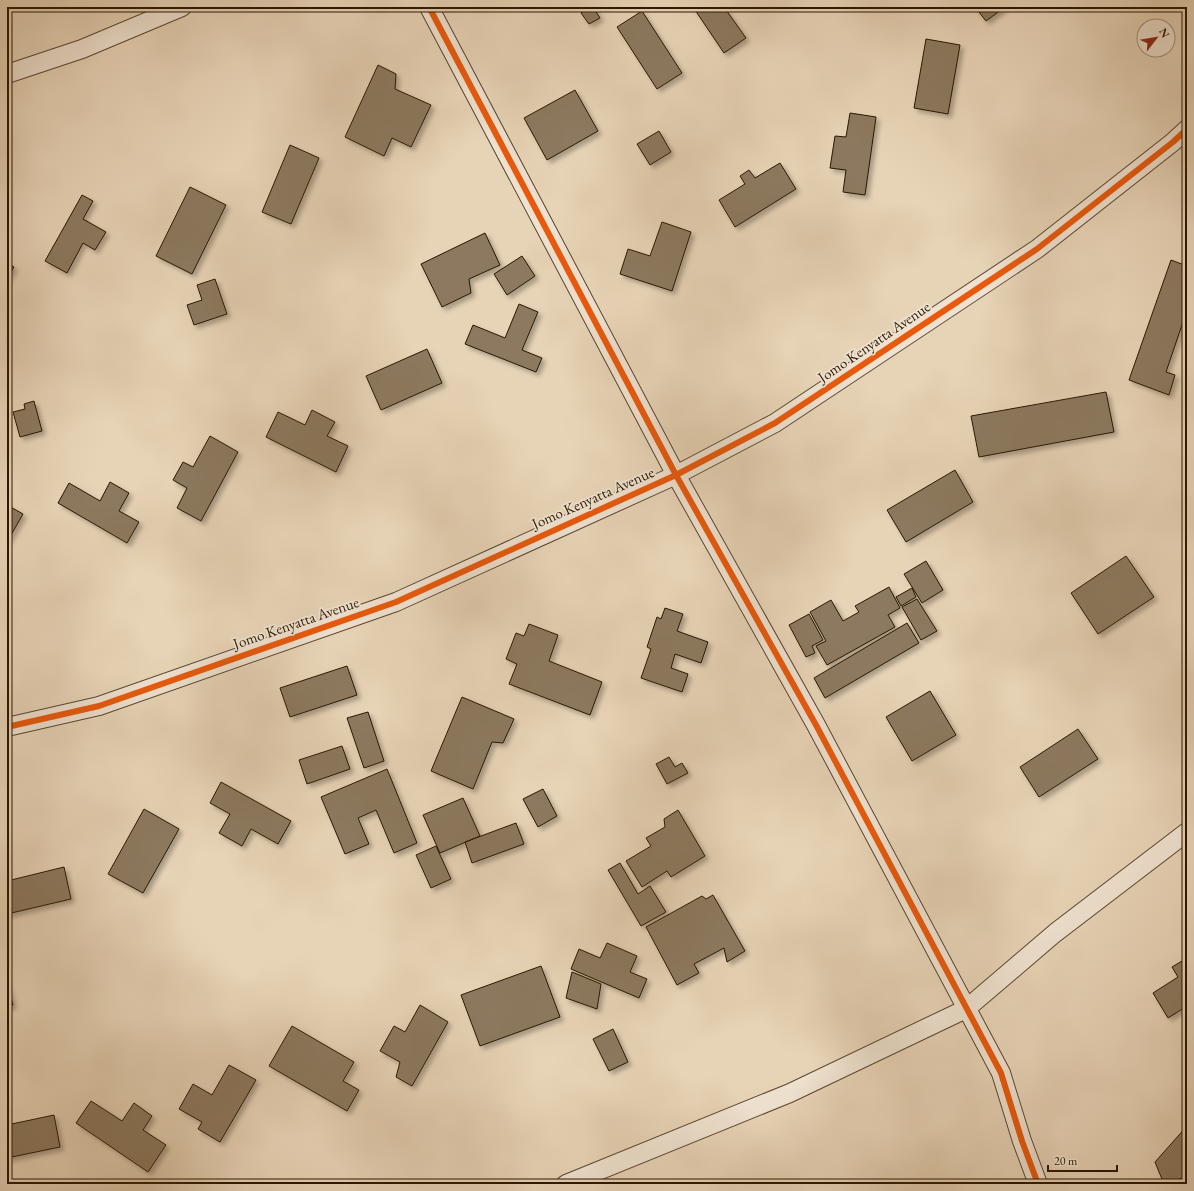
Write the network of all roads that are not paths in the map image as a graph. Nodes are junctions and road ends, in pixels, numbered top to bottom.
1 (182, 7) edge
2 (428, 7) edge
3 (7, 74) edge
4 (1187, 129) edge
5 (676, 475) junction
6 (7, 727) edge
7 (1187, 832) edge
8 (966, 1009) junction
9 (566, 1184) edge
10 (1038, 1184) edge

1 - 3 street
2 - 5 street
4 - 5 street, Jomo Kenyatta Avenue
5 - 6 street, Jomo Kenyatta Avenue
5 - 8 street
7 - 8 street
8 - 9 street
8 - 10 street

